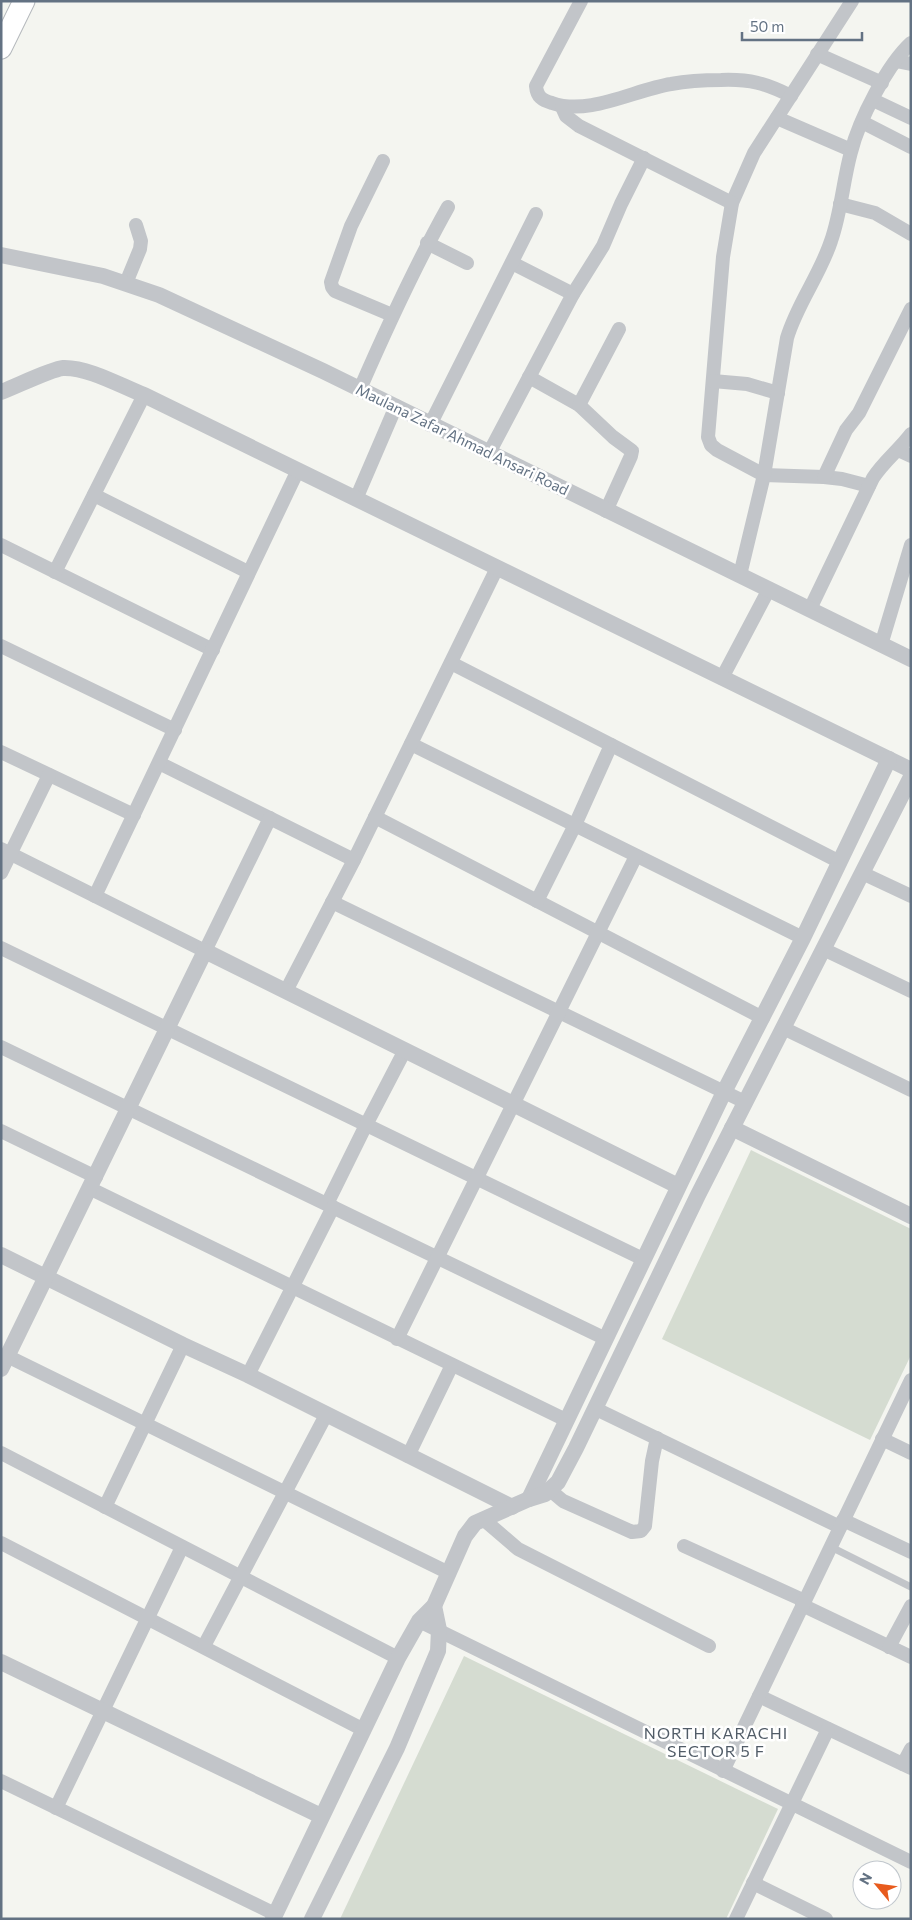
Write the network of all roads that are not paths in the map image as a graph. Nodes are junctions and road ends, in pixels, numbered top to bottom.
1 (24, 1) edge
2 (582, 1) edge
3 (852, 1) edge
4 (911, 43) edge
5 (1, 48) edge
6 (817, 54) junction
7 (896, 61) junction
8 (911, 64) edge
9 (882, 83) junction
10 (791, 96) junction
11 (872, 100) junction
12 (562, 106) junction
13 (777, 118) junction
14 (911, 118) edge
15 (862, 122) junction
16 (911, 147) edge
17 (851, 150) junction
18 (644, 158) junction
19 (383, 161) dead end
20 (732, 203) junction
21 (840, 204) junction
22 (448, 208) dead end
23 (536, 214) dead end
24 (136, 225) dead end
25 (911, 234) edge
26 (428, 243) junction
27 (1, 255) edge
28 (467, 263) dead end
29 (512, 263) junction
30 (126, 283) junction
31 (573, 294) junction
32 (911, 309) edge
33 (392, 315) junction
34 (619, 329) dead end
35 (529, 377) junction
36 (713, 381) junction
37 (360, 389) junction
38 (1, 392) edge
39 (778, 393) junction
40 (144, 395) junction
41 (579, 405) junction
42 (396, 406) junction
43 (430, 425) junction
44 (911, 434) edge
45 (488, 453) junction
46 (904, 453) edge
47 (298, 470) junction
48 (764, 475) junction
49 (824, 477) junction
50 (869, 486) junction
51 (94, 495) junction
52 (356, 499) junction
53 (606, 510) junction
54 (1, 545) edge
55 (911, 545) edge
56 (498, 568) junction
57 (55, 572) junction
58 (248, 572) junction
59 (740, 575) junction
60 (768, 589) junction
61 (810, 609) junction
62 (881, 645) junction
63 (1, 646) edge
64 (212, 650) junction
65 (911, 659) edge
66 (451, 663) junction
67 (722, 678) junction
68 (175, 730) junction
69 (411, 744) junction
70 (611, 745) junction
71 (1, 752) edge
72 (889, 760) junction
73 (159, 763) junction
74 (911, 770) edge
75 (49, 775) junction
76 (911, 777) edge
77 (134, 815) junction
78 (375, 817) junction
79 (270, 818) junction
80 (574, 825) junction
81 (6, 852) edge
82 (636, 856) junction
83 (354, 860) junction
84 (840, 862) junction
85 (1, 873) edge
86 (862, 873) junction
87 (95, 896) junction
88 (911, 896) edge
89 (536, 901) junction
90 (332, 902) junction
91 (598, 932) junction
92 (803, 938) junction
93 (1, 948) edge
94 (823, 949) junction
95 (205, 951) junction
96 (286, 991) junction
97 (911, 991) edge
98 (558, 1012) junction
99 (763, 1018) junction
100 (783, 1028) junction
101 (167, 1029) junction
102 (1, 1047) edge
103 (405, 1050) junction
104 (911, 1090) edge
105 (724, 1092) junction
106 (745, 1102) junction
107 (513, 1104) junction
108 (128, 1108) junction
109 (366, 1124) junction
110 (732, 1128) junction
111 (1, 1131) edge
112 (476, 1178) junction
113 (92, 1182) junction
114 (678, 1186) junction
115 (330, 1206) junction
116 (911, 1216) edge
117 (1, 1255) edge
118 (437, 1258) junction
119 (643, 1259) junction
120 (46, 1277) junction
121 (293, 1287) junction
122 (397, 1338) junction
123 (606, 1339) junction
124 (183, 1345) junction
125 (4, 1363) edge
126 (452, 1365) junction
127 (248, 1375) junction
128 (911, 1380) edge
129 (596, 1408) junction
130 (326, 1415) junction
131 (566, 1420) junction
132 (144, 1424) junction
133 (657, 1438) junction
134 (882, 1439) junction
135 (1, 1453) edge
136 (911, 1453) edge
137 (408, 1456) junction
138 (550, 1490) junction
139 (284, 1493) junction
140 (529, 1499) junction
141 (105, 1507) junction
142 (512, 1507) junction
143 (483, 1519) junction
144 (842, 1524) junction
145 (1, 1543) edge
146 (684, 1546) dead end
147 (831, 1546) junction
148 (182, 1547) junction
149 (911, 1552) edge
150 (449, 1572) junction
151 (240, 1578) junction
152 (911, 1587) edge
153 (804, 1603) junction
154 (434, 1606) junction
155 (911, 1606) edge
156 (148, 1618) junction
157 (419, 1621) junction
158 (439, 1630) junction
159 (204, 1646) junction
160 (709, 1646) dead end
161 (889, 1647) junction
162 (911, 1657) edge
163 (398, 1658) junction
164 (1, 1662) edge
165 (759, 1696) junction
166 (103, 1711) junction
167 (828, 1729) junction
168 (364, 1730) junction
169 (911, 1748) edge
170 (907, 1766) edge
171 (723, 1771) junction
172 (1, 1782) edge
173 (791, 1804) junction
174 (56, 1808) junction
175 (321, 1816) junction
176 (911, 1862) edge
177 (753, 1884) junction
178 (274, 1916) edge
179 (312, 1919) edge
180 (736, 1919) edge
181 (826, 1919) edge

1 - 5 main road
2 - 12 street
3 - 6 street
4 - 7 street
6 - 9 street
6 - 10 street
7 - 8 street
7 - 9 street
9 - 11 street
10 - 12 street
10 - 13 street
11 - 14 street
11 - 15 street
12 - 18 street
13 - 17 street
13 - 20 street
15 - 16 street
15 - 17 street
17 - 21 street
18 - 20 street
18 - 31 street
19 - 33 street
20 - 36 street
21 - 25 street
21 - 39 street
22 - 26 street
23 - 29 street
24 - 30 street
26 - 28 street
26 - 33 street
27 - 30 street, Maulana Zafar Ahmad Ansari Road
29 - 31 street
29 - 43 street
30 - 37 street, Maulana Zafar Ahmad Ansari Road
31 - 35 street
32 - 49 street
33 - 37 street
34 - 41 street
35 - 41 street
35 - 45 street
36 - 39 street
36 - 48 street
37 - 42 street, Maulana Zafar Ahmad Ansari Road
38 - 40 street
39 - 48 street
40 - 47 street
40 - 51 street
41 - 53 street
42 - 43 street, Maulana Zafar Ahmad Ansari Road
42 - 52 street
43 - 45 street, Maulana Zafar Ahmad Ansari Road
44 - 46 street
45 - 53 street, Maulana Zafar Ahmad Ansari Road
46 - 50 street
47 - 52 street
47 - 58 street
48 - 49 street
48 - 59 street
49 - 50 street
50 - 61 street
51 - 57 street
51 - 58 street
52 - 56 street
53 - 59 street, Maulana Zafar Ahmad Ansari Road
54 - 57 street
55 - 62 street
56 - 66 street
56 - 67 street
57 - 64 street
58 - 64 street
59 - 60 street, Maulana Zafar Ahmad Ansari Road
60 - 61 street, Maulana Zafar Ahmad Ansari Road
60 - 67 street
61 - 62 street, Maulana Zafar Ahmad Ansari Road
62 - 65 street, Maulana Zafar Ahmad Ansari Road
63 - 68 street
64 - 68 street
66 - 69 street
66 - 70 street
67 - 72 street
68 - 73 street
69 - 78 street
69 - 80 street
70 - 80 street
70 - 84 street
71 - 75 street
72 - 74 street
72 - 84 street
73 - 77 street
73 - 79 street
75 - 77 street
75 - 81 street
76 - 86 street
77 - 87 street
78 - 83 street
78 - 89 street
79 - 83 street
79 - 95 street
80 - 82 street
80 - 89 street
81 - 85 street
81 - 87 street
82 - 91 street
82 - 92 street
83 - 90 street
84 - 92 street
86 - 88 street
86 - 94 street
87 - 95 street
89 - 91 street
90 - 96 street
90 - 98 street
91 - 98 street
91 - 99 street
92 - 99 street
93 - 101 street
94 - 97 street
94 - 100 street
95 - 96 street
95 - 101 street
96 - 103 street
98 - 105 street
98 - 107 street
99 - 105 street
100 - 104 street
100 - 106 street
101 - 108 street
101 - 109 street
102 - 108 street
103 - 107 street
103 - 109 street
105 - 106 street
105 - 114 street
106 - 110 street
107 - 112 street
107 - 114 street
108 - 113 street
108 - 115 street
109 - 112 street
109 - 115 street
110 - 116 street
110 - 129 street
111 - 113 street
112 - 118 street
112 - 119 street
113 - 120 street
113 - 121 street
114 - 119 street
115 - 118 street
115 - 121 street
117 - 120 street
118 - 122 street
118 - 123 street
119 - 123 street
120 - 124 street
120 - 125 street
121 - 122 street
121 - 127 street
122 - 126 street
123 - 131 street
124 - 127 street
124 - 132 street
125 - 132 street
126 - 131 street
126 - 137 street
127 - 130 street
128 - 134 street
129 - 133 street
129 - 138 street
130 - 137 street
130 - 139 street
131 - 140 street
132 - 139 street
132 - 141 street
133 - 138 street
133 - 144 street
134 - 136 street
134 - 144 street
135 - 141 street
137 - 142 street
138 - 140 street
139 - 150 street
139 - 151 street
140 - 142 street
141 - 148 street
142 - 143 street
143 - 150 street
143 - 160 street
144 - 147 street
144 - 149 street
145 - 156 street
146 - 153 street
147 - 152 lane
147 - 153 street
148 - 151 street
148 - 156 street
150 - 154 street
151 - 159 street
151 - 163 street
153 - 161 street
153 - 165 street
154 - 157 street
154 - 158 street
155 - 161 street
156 - 159 street
156 - 166 street
157 - 158 street
157 - 163 street
158 - 171 street
158 - 179 street
159 - 168 street
161 - 162 street
163 - 168 street
164 - 166 street
165 - 167 street
165 - 171 street
166 - 174 street
166 - 175 street
167 - 170 street
167 - 173 street
168 - 175 street
169 - 170 street
171 - 173 street
172 - 174 street
173 - 176 street
173 - 177 street
174 - 178 street
175 - 178 street
177 - 180 street
177 - 181 street

